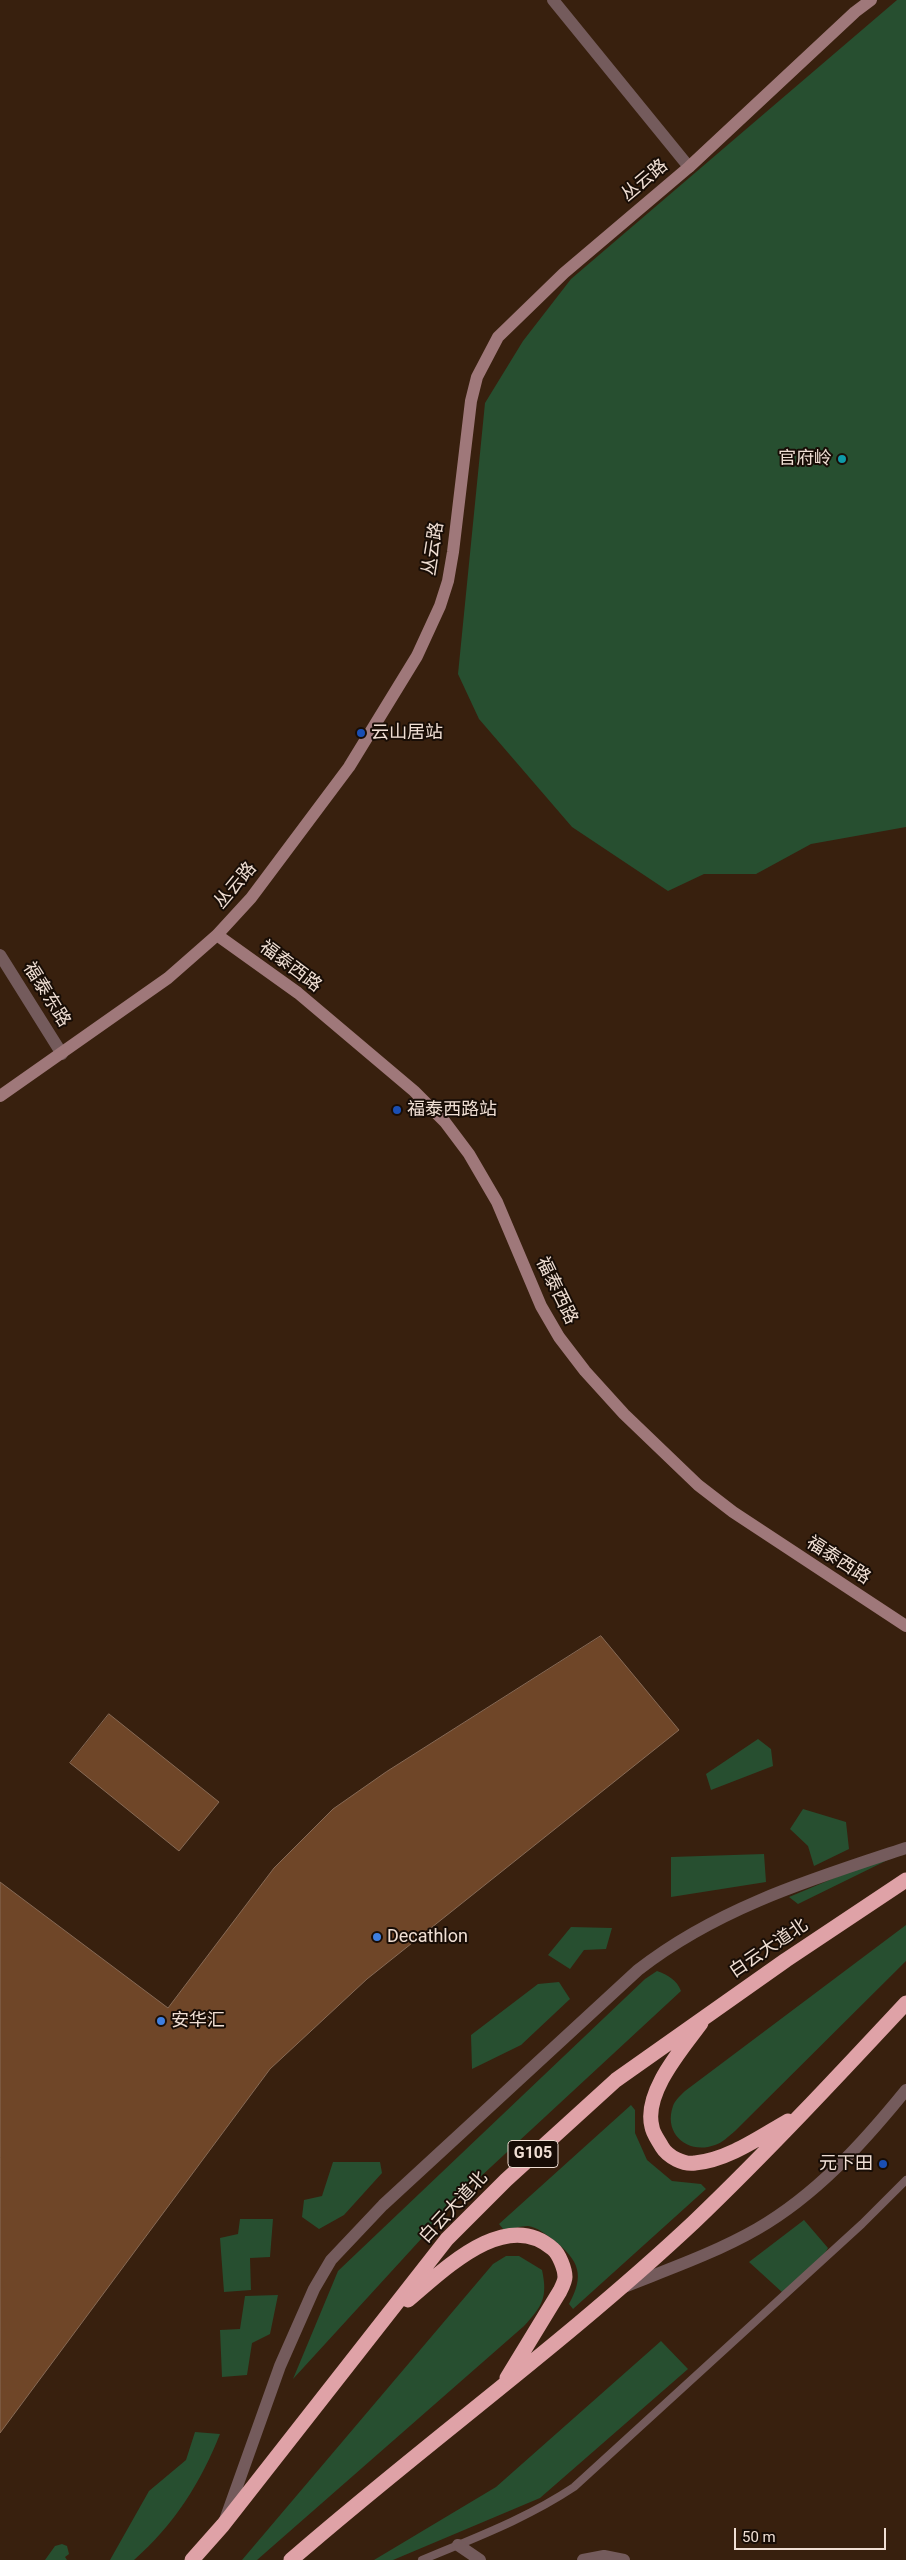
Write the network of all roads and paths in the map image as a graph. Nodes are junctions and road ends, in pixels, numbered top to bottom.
1 (553, 0) edge
2 (871, 0) edge
3 (688, 167) junction
4 (217, 935) junction
5 (0, 955) edge
6 (62, 1054) junction
7 (0, 1096) edge
8 (906, 1626) edge
9 (906, 1848) edge
10 (906, 1880) edge
11 (906, 2003) edge
12 (708, 2014) junction
13 (906, 2090) edge
14 (803, 2113) junction
15 (906, 2180) edge
16 (615, 2291) junction
17 (383, 2321) junction
18 (500, 2390) junction
19 (223, 2525) junction
20 (458, 2545) junction
21 (192, 2560) edge
22 (291, 2560) edge
23 (422, 2560) edge
24 (480, 2560) edge
25 (583, 2560) edge
26 (624, 2560) edge

1 - 3 street
2 - 3 street, 丛云路
3 - 4 street, 丛云路
4 - 6 street, 丛云路
4 - 8 street, 福泰西路
5 - 6 street, 福泰东路
6 - 7 street, 丛云路
9 - 19 street
10 - 12 highway, 白云大道北 / G105
11 - 14 highway
12 - 14 highway
12 - 17 highway, 白云大道北 / G105
13 - 16 street
14 - 16 highway
15 - 20 lane
16 - 18 highway
17 - 18 highway
17 - 19 highway, 白云大道北 / G105
18 - 22 highway
19 - 21 highway, 白云大道北 / G105
20 - 23 lane
20 - 24 street
25 - 26 street

